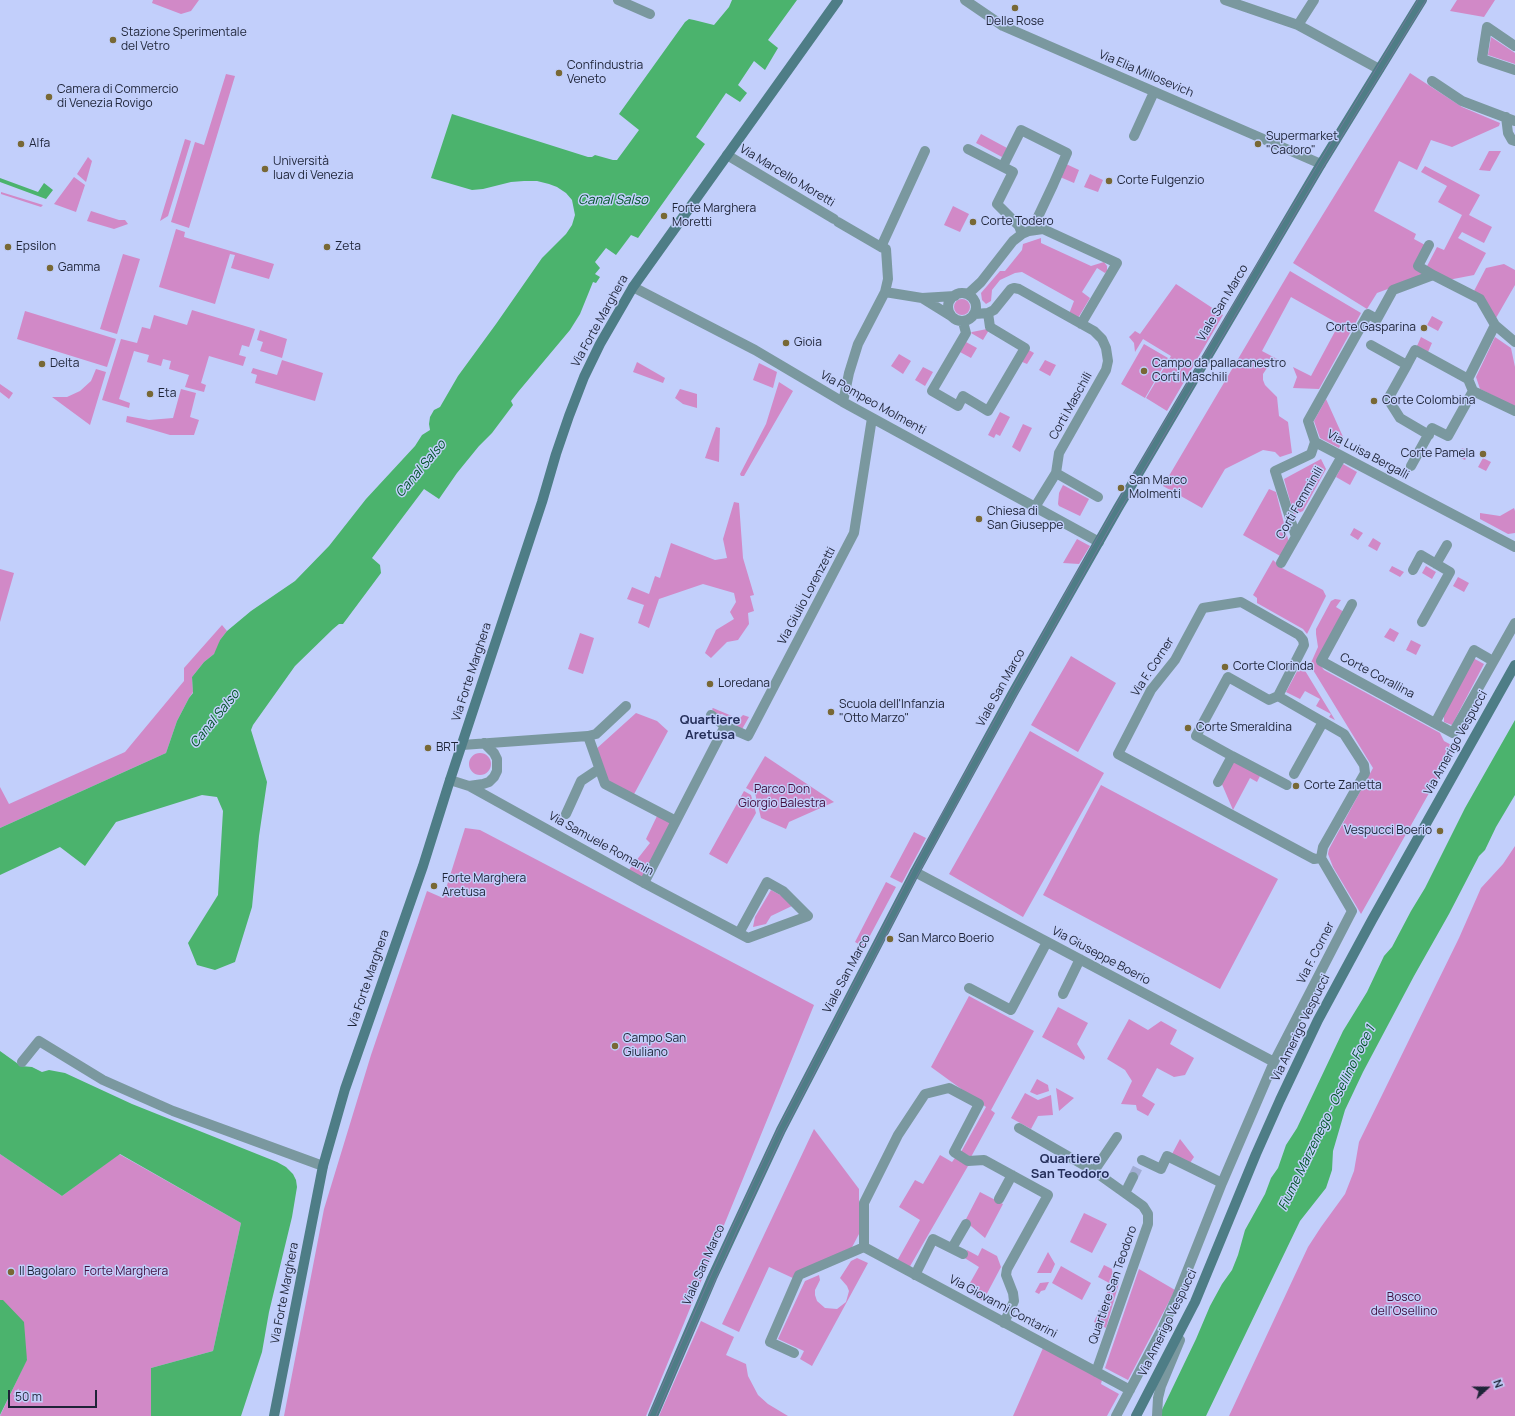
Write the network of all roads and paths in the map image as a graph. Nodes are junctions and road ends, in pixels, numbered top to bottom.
1 (618, 0) edge
2 (838, 0) edge
3 (965, 0) edge
4 (1225, 0) edge
5 (1314, 0) edge
6 (1422, 0) edge
7 (650, 14) dead end
8 (1298, 25) junction
9 (1515, 46) edge
10 (1379, 70) junction
11 (1515, 70) edge
12 (1432, 81) dead end
13 (1154, 92) junction
14 (1510, 119) edge
15 (1134, 136) dead end
16 (1515, 141) edge
17 (968, 148) dead end
18 (925, 151) dead end
19 (727, 155) junction
20 (1321, 164) junction
21 (1003, 166) junction
22 (1037, 229) junction
23 (1022, 234) junction
24 (1429, 245) dead end
25 (881, 247) junction
26 (1433, 275) junction
27 (633, 287) junction
28 (885, 292) junction
29 (968, 294) junction
30 (955, 296) junction
31 (922, 298) junction
32 (975, 314) junction
33 (988, 314) junction
34 (951, 316) junction
35 (963, 322) junction
36 (1081, 324) junction
37 (1495, 325) junction
38 (1515, 342) edge
39 (1371, 346) dead end
40 (1407, 365) junction
41 (1468, 379) junction
42 (1473, 391) junction
43 (843, 402) junction
44 (1515, 411) edge
45 (872, 418) junction
46 (1430, 431) junction
47 (1315, 442) junction
48 (1342, 456) junction
49 (1411, 466) dead end
50 (1056, 473) junction
51 (1098, 497) dead end
52 (1035, 507) junction
53 (1296, 537) junction
54 (1099, 542) junction
55 (1447, 545) dead end
56 (1515, 547) edge
57 (1281, 563) dead end
58 (1436, 564) junction
59 (1413, 570) dead end
60 (1352, 604) dead end
61 (1422, 622) dead end
62 (1515, 622) edge
63 (1493, 661) junction
64 (1515, 664) edge
65 (1278, 696) junction
66 (626, 706) dead end
67 (712, 716) dead end
68 (1323, 722) junction
69 (1435, 723) junction
70 (725, 726) junction
71 (588, 736) junction
72 (484, 743) junction
73 (462, 745) junction
74 (1232, 756) junction
75 (599, 769) junction
76 (1294, 774) dead end
77 (450, 780) junction
78 (1218, 782) dead end
79 (1287, 785) dead end
80 (469, 786) junction
81 (566, 814) dead end
82 (676, 821) junction
83 (1321, 858) junction
84 (915, 872) junction
85 (644, 883) junction
86 (739, 933) junction
87 (1047, 942) junction
88 (1080, 959) junction
89 (969, 988) dead end
90 (1063, 994) dead end
91 (22, 1062) dead end
92 (1274, 1062) junction
93 (1019, 1128) dead end
94 (1117, 1137) dead end
95 (1142, 1160) dead end
96 (323, 1166) junction
97 (1094, 1171) junction
98 (1012, 1175) junction
99 (1133, 1177) tunnel mouth
100 (1222, 1183) junction
101 (1125, 1193) junction
102 (999, 1199) dead end
103 (966, 1224) dead end
104 (864, 1247) junction
105 (952, 1248) junction
106 (963, 1254) dead end
107 (915, 1275) junction
108 (1195, 1302) junction
109 (1004, 1323) junction
110 (794, 1353) dead end
111 (1096, 1372) junction
112 (1130, 1390) junction
113 (274, 1416) edge
114 (653, 1416) edge
115 (1116, 1416) edge
116 (1136, 1416) edge
117 (1157, 1416) edge

1 - 7 street
2 - 19 street, Via Forte Marghera
3 - 13 street, Via Elia Millosevich
4 - 8 street
5 - 8 street
6 - 10 street, Viale San Marco
8 - 10 street
9 - 11 street
10 - 20 street, Viale San Marco
12 - 14 street
13 - 15 street
13 - 20 street, Via Elia Millosevich
14 - 16 street
17 - 21 street
18 - 25 street
19 - 25 street, Via Marcello Moretti
19 - 27 street, Via Forte Marghera
20 - 54 street, Viale San Marco
21 - 22 street
21 - 23 street
22 - 23 street
22 - 36 street
23 - 29 street
24 - 26 street
25 - 28 street
26 - 37 street
26 - 47 street, Via Luisa Bergalli
27 - 43 street, Via Pompeo Molmenti
27 - 73 street, Via Forte Marghera
28 - 31 street
28 - 43 street
29 - 30 street
29 - 32 street
30 - 31 street
30 - 34 street
31 - 34 street
32 - 33 street
32 - 35 street
33 - 35 street
33 - 36 street, Corti Maschili
34 - 35 street
36 - 50 street, Corti Maschili
37 - 38 street
37 - 41 street
39 - 40 street
40 - 41 street
40 - 46 street
41 - 42 street
42 - 44 street
42 - 46 street
43 - 45 street, Via Pompeo Molmenti
45 - 52 street, Via Pompeo Molmenti
45 - 70 street, Via Giulio Lorenzetti
46 - 49 street
47 - 48 street, Via Luisa Bergalli
47 - 53 street
48 - 53 street, Corti Femminili
48 - 56 street, Via Luisa Bergalli
50 - 51 street
50 - 52 street, Corti Maschili
52 - 54 street, Via Pompeo Molmenti
53 - 57 street, Corti Femminili
54 - 84 street, Viale San Marco
55 - 58 street
58 - 59 street
58 - 61 street
60 - 69 street, Corte Corallina
62 - 63 street
63 - 69 street, Corte Corallina
63 - 69 street
64 - 108 street, Via Amerigo Vespucci
65 - 68 street
65 - 74 street
65 - 83 street, Via F. Corner
66 - 71 street
67 - 70 street, Via Giulio Lorenzetti
68 - 76 street
68 - 83 street
70 - 82 street
71 - 72 street
71 - 75 street
72 - 73 street
72 - 80 street
73 - 77 street, Via Forte Marghera
74 - 78 street
74 - 79 street
75 - 81 street
75 - 82 street
77 - 80 street, Via Samuele Romanin
77 - 96 street, Via Forte Marghera
80 - 85 street, Via Samuele Romanin
82 - 85 street
83 - 92 street, Via F. Corner
84 - 87 street, Via Giuseppe Boerio
84 - 114 street, Viale San Marco
85 - 86 street, Via Samuele Romanin
86 - 86 street, Via Samuele Romanin
87 - 88 street, Via Giuseppe Boerio
87 - 89 street
88 - 90 street
88 - 92 street, Via Giuseppe Boerio
91 - 96 street
92 - 100 street
93 - 97 street, Quartiere San Teodoro
94 - 97 street
95 - 100 street
96 - 113 street, Via Forte Marghera
97 - 101 street, Quartiere San Teodoro
98 - 102 street
98 - 104 street
98 - 109 street
99 - 101 street
100 - 112 street
101 - 111 street, Quartiere San Teodoro
103 - 105 street
104 - 107 street, Via Giovanni Contarini
104 - 110 street
105 - 106 street
105 - 107 street
107 - 109 street, Via Giovanni Contarini
108 - 116 street, Via Amerigo Vespucci
108 - 117 street
109 - 111 street, Via Giovanni Contarini
111 - 112 street, Via Giovanni Contarini
112 - 115 street

